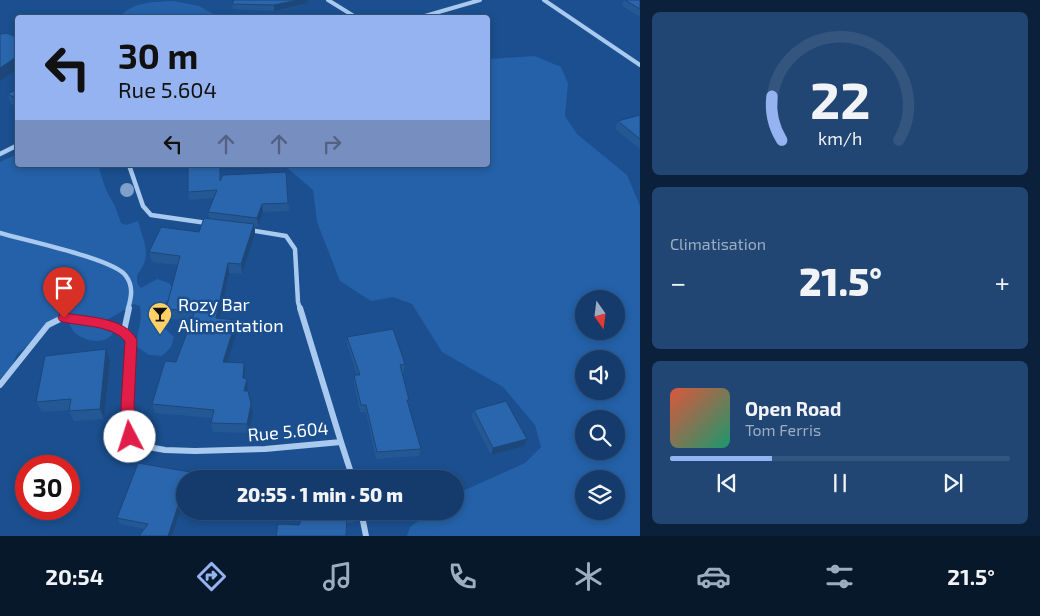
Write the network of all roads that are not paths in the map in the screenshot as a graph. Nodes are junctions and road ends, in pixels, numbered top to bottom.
1 (328, 0) edge
2 (480, 0) edge
3 (544, 0) edge
4 (352, 15) edge
5 (428, 15) edge
6 (640, 65) edge
7 (15, 146) edge
8 (0, 154) edge
9 (130, 167) edge
10 (218, 224) edge
11 (245, 228) edge
12 (0, 233) edge
13 (124, 331) junction
14 (0, 385) edge
15 (341, 442) junction
16 (350, 470) edge
17 (363, 520) edge
18 (366, 536) edge

1 - 4 street
2 - 5 street
3 - 6 street
7 - 8 street
9 - 10 street
11 - 15 street, Rue 5.604
12 - 13 street
13 - 14 street
13 - 15 street, Rue 5.604
15 - 16 street
17 - 18 street

